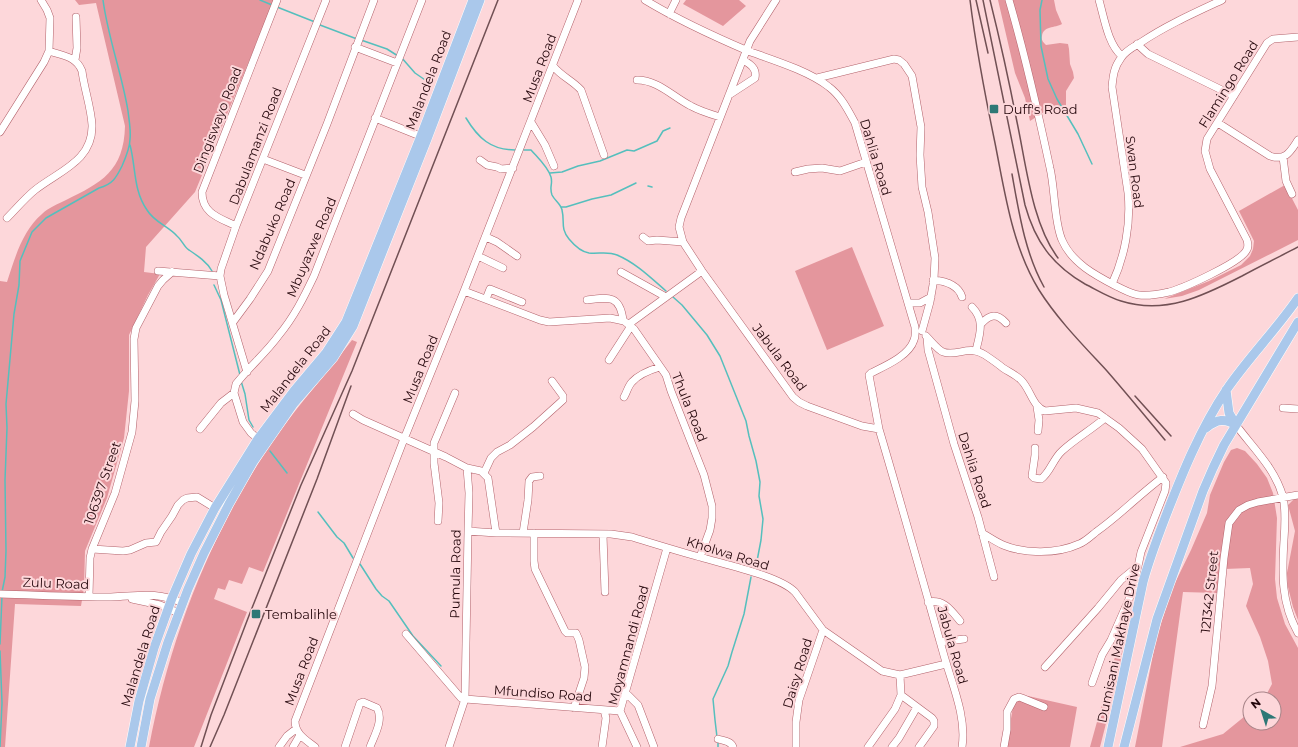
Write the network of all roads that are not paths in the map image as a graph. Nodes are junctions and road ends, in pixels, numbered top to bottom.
1 (41, 0) edge
2 (326, 0) edge
3 (374, 0) edge
4 (422, 0) edge
5 (473, 0) edge
6 (480, 0) edge
7 (578, 0) edge
8 (645, 0) edge
9 (676, 0) edge
10 (1010, 0) edge
11 (1099, 0) edge
12 (1222, 0) edge
13 (774, 1) edge
14 (276, 4) edge
15 (669, 14) junction
16 (76, 17) dead end
17 (1298, 37) edge
18 (357, 42) junction
19 (1137, 44) junction
20 (746, 50) junction
21 (49, 51) junction
22 (1122, 56) junction
23 (399, 58) junction
24 (75, 60) junction
25 (743, 60) junction
26 (553, 66) junction
27 (817, 78) junction
28 (637, 80) dead end
29 (729, 95) junction
30 (1234, 96) junction
31 (0, 117) edge
32 (720, 117) junction
33 (375, 118) junction
34 (6, 122) junction
35 (530, 122) junction
36 (1218, 123) junction
37 (0, 132) edge
38 (424, 137) junction
39 (1298, 140) edge
40 (604, 155) dead end
41 (1283, 157) junction
42 (263, 159) junction
43 (480, 160) dead end
44 (866, 162) junction
45 (554, 166) dead end
46 (512, 168) junction
47 (795, 172) dead end
48 (305, 175) junction
49 (1292, 194) dead end
50 (7, 218) dead end
51 (236, 226) junction
52 (486, 237) junction
53 (643, 237) dead end
54 (683, 242) junction
55 (478, 256) junction
56 (517, 256) dead end
57 (503, 268) dead end
58 (158, 271) dead end
59 (702, 271) junction
60 (172, 272) junction
61 (621, 272) dead end
62 (220, 276) junction
63 (934, 280) junction
64 (1112, 284) junction
65 (464, 291) junction
66 (666, 297) junction
67 (931, 297) junction
68 (962, 297) dead end
69 (1298, 298) edge
70 (486, 299) junction
71 (587, 300) dead end
72 (522, 302) dead end
73 (908, 303) junction
74 (972, 307) dead end
75 (233, 322) junction
76 (1298, 322) edge
77 (1006, 323) dead end
78 (628, 324) junction
79 (981, 324) junction
80 (918, 329) junction
81 (927, 337) junction
82 (976, 350) junction
83 (609, 360) dead end
84 (660, 367) junction
85 (243, 376) junction
86 (552, 382) dead end
87 (1226, 390) junction
88 (234, 393) junction
89 (455, 393) dead end
90 (624, 397) dead end
91 (1037, 407) junction
92 (1283, 408) dead end
93 (1298, 409) edge
94 (353, 414) dead end
95 (1105, 418) junction
96 (1236, 425) junction
97 (200, 429) dead end
98 (879, 429) junction
99 (1204, 430) junction
100 (1038, 431) dead end
101 (404, 440) junction
102 (261, 442) junction
103 (1035, 448) dead end
104 (433, 452) junction
105 (467, 468) junction
106 (484, 473) junction
107 (540, 476) dead end
108 (1165, 480) junction
109 (1298, 495) edge
110 (1283, 498) junction
111 (216, 508) junction
112 (438, 521) dead end
113 (468, 531) junction
114 (496, 533) junction
115 (523, 533) junction
116 (534, 533) junction
117 (982, 533) junction
118 (603, 535) junction
119 (668, 548) junction
120 (92, 549) junction
121 (700, 557) junction
122 (1138, 566) junction
123 (994, 577) dead end
124 (605, 592) dead end
125 (0, 594) edge
126 (89, 596) junction
127 (111, 597) junction
128 (172, 598) junction
129 (928, 602) junction
130 (183, 603) junction
131 (168, 608) junction
132 (179, 613) junction
133 (960, 621) dead end
134 (823, 630) junction
135 (1298, 632) edge
136 (406, 634) dead end
137 (964, 639) dead end
138 (940, 642) junction
139 (946, 664) junction
140 (1045, 667) dead end
141 (900, 675) junction
142 (1092, 683) dead end
143 (625, 692) junction
144 (901, 696) junction
145 (464, 699) junction
146 (917, 707) junction
147 (1044, 707) dead end
148 (574, 708) junction
149 (604, 710) junction
150 (620, 711) junction
151 (1203, 725) dead end
152 (298, 732) junction
153 (718, 739) dead end
154 (130, 747) edge
155 (141, 747) edge
156 (279, 747) edge
157 (293, 747) edge
158 (315, 747) edge
159 (345, 747) edge
160 (370, 747) edge
161 (449, 747) edge
162 (602, 747) edge
163 (637, 747) edge
164 (654, 747) edge
165 (733, 747) edge
166 (796, 747) edge
167 (868, 747) edge
168 (892, 747) edge
169 (919, 747) edge
170 (962, 747) edge
171 (1004, 747) edge
172 (1108, 747) edge
173 (1124, 747) edge

1 - 21 street
2 - 42 street, Dabulamanzi Road
3 - 18 street, Ndabuko Road
4 - 23 street, Mbuyazwe Road
5 - 38 main road, Malandela Road
6 - 38 main road, Malandela Road
7 - 26 street, Musa Road
8 - 15 street, Dahlia Road
9 - 15 street
10 - 64 street
11 - 22 street
12 - 19 street, Swan Road
13 - 20 street, Jabula Road
14 - 51 street, Dingiswayo Road
15 - 20 street, Dahlia Road
16 - 24 street
17 - 30 street, Flamingo Road
18 - 23 street
18 - 48 street, Ndabuko Road
19 - 22 street, Swan Road
19 - 30 street
20 - 25 street, Jabula Road
20 - 27 street, Dahlia Road
21 - 24 street
21 - 34 street
22 - 64 street, Swan Road
23 - 33 street, Mbuyazwe Road
24 - 50 street
25 - 29 street, Jabula Road
25 - 29 street
26 - 35 street, Musa Road
26 - 40 street
27 - 44 street, Dahlia Road
27 - 63 street
28 - 32 street
29 - 32 street, Jabula Road
30 - 36 street, Flamingo Road
31 - 34 street
32 - 54 street, Jabula Road
33 - 38 street
33 - 85 street, Mbuyazwe Road
34 - 37 street
35 - 45 street
35 - 46 street, Musa Road
36 - 41 street
36 - 64 street, Flamingo Road
38 - 102 main road, Malandela Road
39 - 41 street
41 - 49 street
42 - 48 street, Ndabuko Road
42 - 51 street, Dabulamanzi Road
43 - 46 street
44 - 47 street
44 - 73 street, Dahlia Road
46 - 52 street, Musa Road
48 - 75 street, Ndabuko Road
51 - 62 street, Dabulamanzi Road
52 - 55 street, Musa Road
52 - 56 street
53 - 54 street
54 - 59 street, Jabula Road
55 - 57 street
55 - 65 street, Musa Road
58 - 60 street
59 - 66 street
59 - 98 street, Jabula Road
60 - 62 street
60 - 120 street, 106397 Street
61 - 66 street
62 - 75 street, Dabulamanzi Road
63 - 67 street
63 - 68 street
65 - 70 street
65 - 101 street, Musa Road
66 - 78 street
67 - 73 street
67 - 80 street
69 - 87 main road, Dumisani Makhaye Drive
70 - 72 street
70 - 78 street
71 - 78 street, Thula Road
73 - 80 street, Dahlia Road
74 - 79 street
75 - 85 street, Dabulamanzi Road
76 - 96 main road
77 - 79 street
78 - 83 street
78 - 84 street, Thula Road
79 - 82 street
80 - 81 street, Dahlia Road
80 - 98 street, Dahlia Road
81 - 82 street
81 - 117 street, Dahlia Road
82 - 91 street
84 - 90 street
84 - 121 street, Thula Road
85 - 88 street
86 - 106 street
87 - 96 main road
87 - 99 main road, Dumisani Makhaye Drive
88 - 97 street
88 - 102 street
89 - 104 street
91 - 95 street
91 - 100 street
92 - 93 street
94 - 101 street
95 - 103 street
95 - 108 street
96 - 99 main road
96 - 110 street
96 - 173 main road
98 - 129 street, Jabula Road
99 - 172 main road, Dumisani Makhaye Drive
101 - 104 street
101 - 152 street, Musa Road
102 - 111 main road, Malandela Road
102 - 130 main road, Malandela Road
104 - 105 street
104 - 112 street
105 - 106 street
105 - 113 street, Pumula Road
106 - 114 street
107 - 115 street
108 - 117 street
108 - 122 street
109 - 110 street, 121342 Street
110 - 135 street
110 - 151 street, 121342 Street
111 - 120 street
111 - 128 main road, Malandela Road
113 - 114 street, Kholwa Road
113 - 145 street, Pumula Road
114 - 115 street, Kholwa Road
115 - 116 street, Kholwa Road
116 - 118 street, Kholwa Road
116 - 148 street
117 - 123 street, Dahlia Road
118 - 119 street, Kholwa Road
118 - 124 street
119 - 121 street, Kholwa Road
119 - 143 street, Moyamnandi Road
120 - 126 street, 106397 Street
121 - 134 street, Kholwa Road
122 - 140 street
122 - 142 street
125 - 126 street, Zulu Road
126 - 127 street, Zulu Road
127 - 128 street, Zulu Road
127 - 131 street, Zulu Road
128 - 130 street, Zulu Road
128 - 131 main road, Malandela Road
129 - 133 street
129 - 138 street, Jabula Road
130 - 132 main road, Malandela Road
131 - 132 street, Zulu Road
131 - 154 main road, Malandela Road
132 - 155 main road, Malandela Road
134 - 141 street, Kholwa Road
134 - 166 street, Daisy Road
136 - 145 street
137 - 138 street
138 - 139 street, Jabula Road
139 - 141 street, Kholwa Road
139 - 170 street, Jabula Road
141 - 144 street
143 - 150 street, Moyamnandi Road
143 - 164 street
144 - 146 street
144 - 167 street
145 - 148 street, Mfundiso Road
145 - 161 street, Pumula Road
146 - 168 street
146 - 169 street
147 - 171 street
148 - 149 street, Mfundiso Road
149 - 150 street, Mfundiso Road
149 - 162 street
150 - 163 street, Moyamnandi Road
152 - 156 street
152 - 157 street, Musa Road
152 - 158 street
153 - 165 street
159 - 160 street

